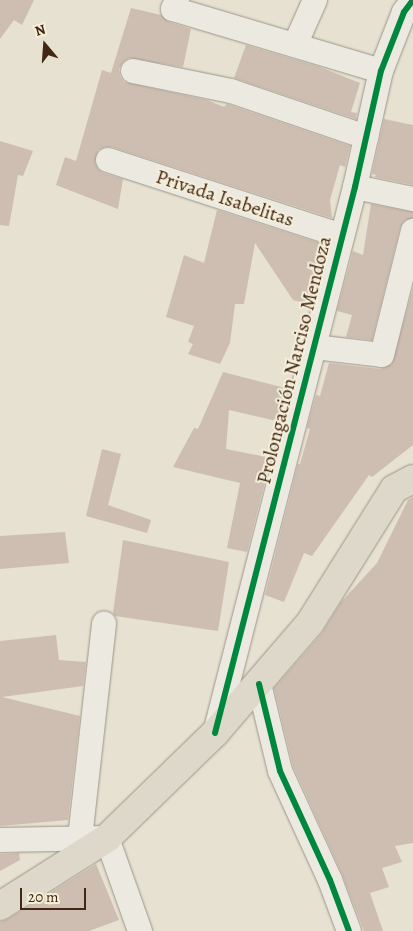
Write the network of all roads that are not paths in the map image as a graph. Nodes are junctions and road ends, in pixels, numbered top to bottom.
1 (177, 0) edge
2 (315, 0) edge
3 (413, 0) edge
4 (295, 45) junction
5 (133, 71) dead end
6 (381, 71) junction
7 (366, 138) junction
8 (108, 160) dead end
9 (355, 187) junction
10 (413, 199) edge
11 (413, 231) edge
12 (342, 236) junction
13 (314, 347) junction
14 (413, 479) edge
15 (104, 623) dead end
16 (259, 684) junction
17 (215, 733) junction
18 (107, 838) junction
19 (0, 840) edge
20 (79, 848) junction
21 (0, 906) edge
22 (140, 931) edge
23 (349, 931) edge

1 - 4 street
2 - 4 street
3 - 6 street, Prolongación Narciso Mendoza
4 - 6 street
5 - 7 street
6 - 7 street, Prolongación Narciso Mendoza
7 - 9 street, Prolongación Narciso Mendoza
8 - 12 street, Privada Isabelitas
9 - 10 street
9 - 12 street, Prolongación Narciso Mendoza
11 - 13 street
12 - 13 street, Prolongación Narciso Mendoza
13 - 17 street, Prolongación Narciso Mendoza
14 - 16 main road
15 - 20 street
16 - 17 main road
16 - 23 street
17 - 18 main road
18 - 20 main road
18 - 22 street
19 - 20 street
20 - 21 main road

